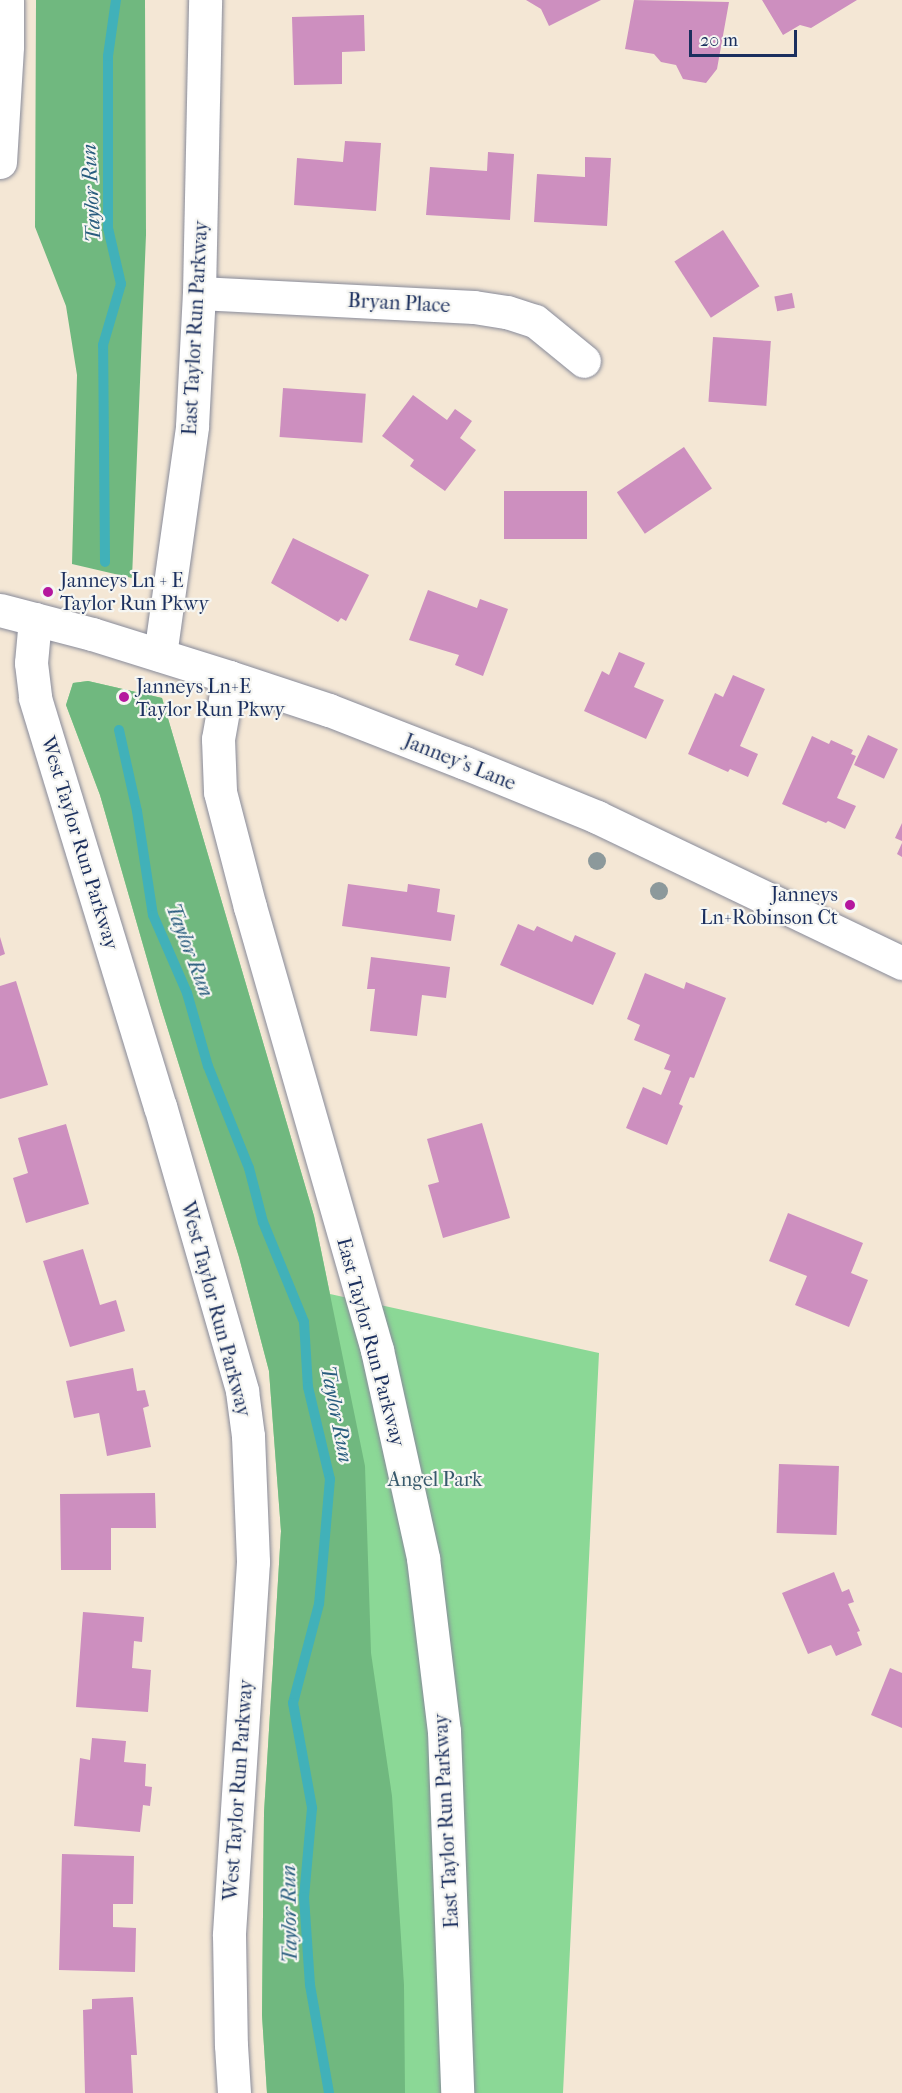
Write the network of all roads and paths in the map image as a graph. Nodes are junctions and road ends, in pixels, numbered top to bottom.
1 (7, 0) edge
2 (205, 0) edge
3 (0, 162) edge
4 (199, 293) junction
5 (584, 361) dead end
6 (0, 610) edge
7 (35, 619) junction
8 (160, 655) junction
9 (229, 678) junction
10 (902, 963) edge
11 (234, 2093) edge
12 (457, 2093) edge

1 - 3 street
2 - 4 street, East Taylor Run Parkway
4 - 5 street, Bryan Place
4 - 8 street, East Taylor Run Parkway
6 - 7 street, Janney's Lane
7 - 8 street, Janney's Lane
7 - 11 street, West Taylor Run Parkway
8 - 9 street, Janney's Lane
9 - 10 street, Janney's Lane
9 - 12 street, East Taylor Run Parkway

